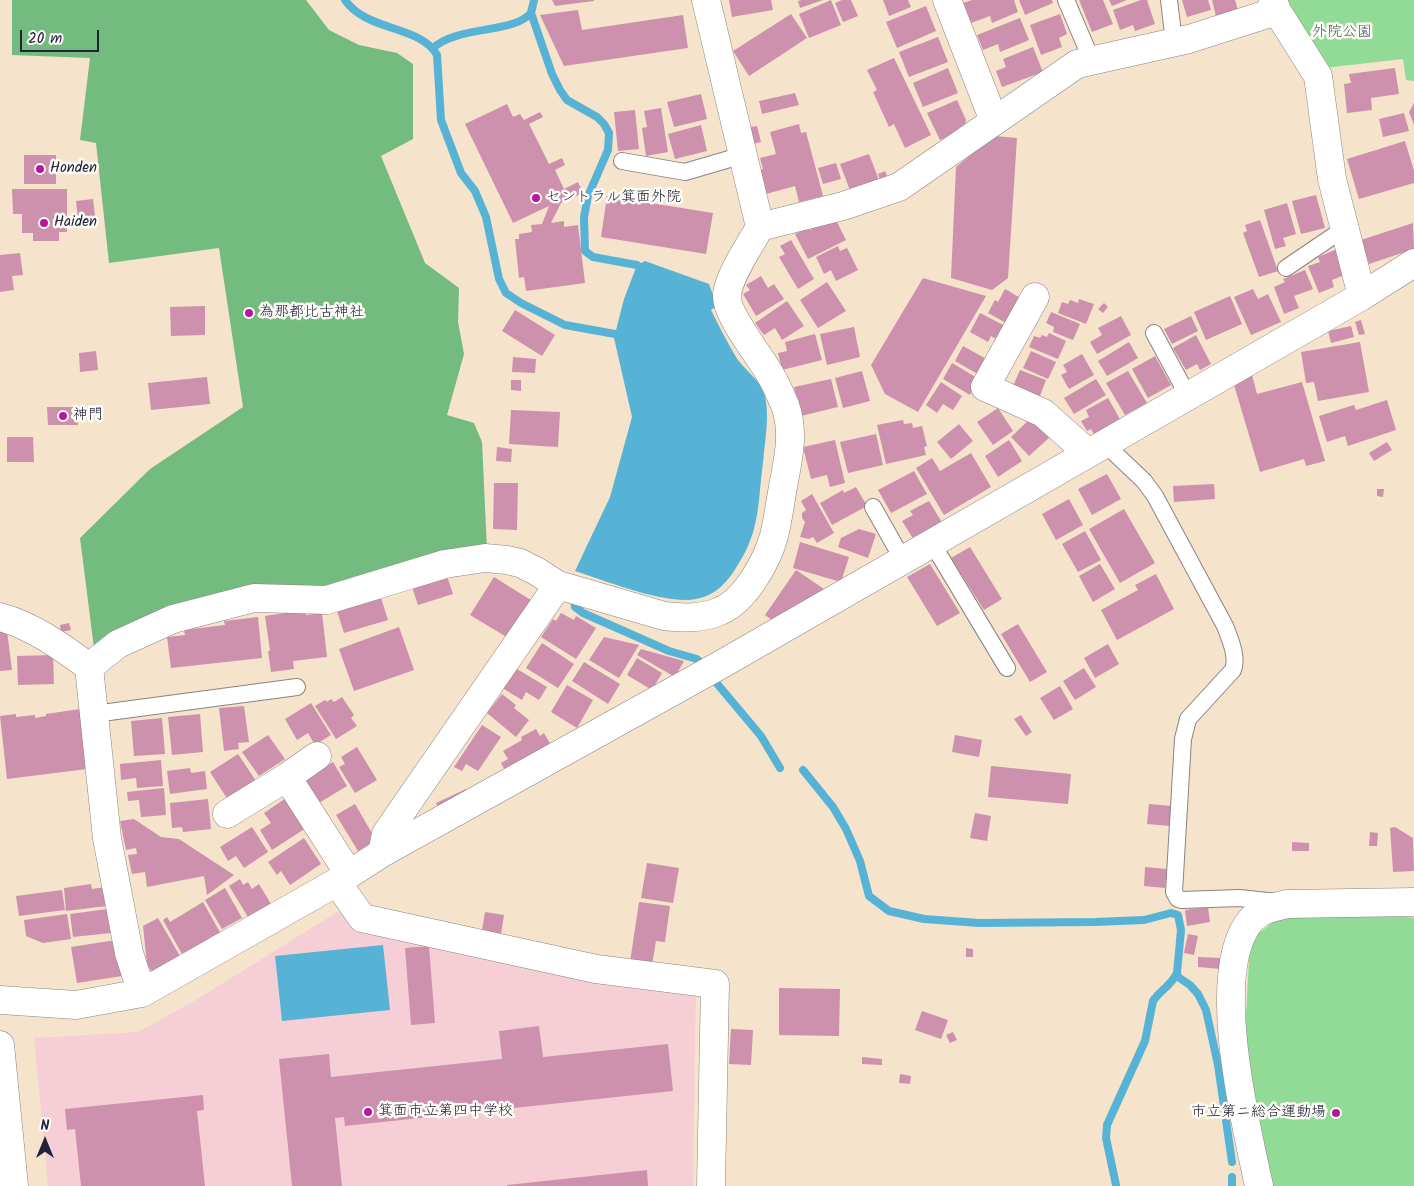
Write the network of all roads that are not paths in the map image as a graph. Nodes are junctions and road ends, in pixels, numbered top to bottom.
1 (706, 0) edge
2 (947, 0) edge
3 (1066, 0) edge
4 (1169, 0) edge
5 (1275, 5) edge
6 (1174, 42) junction
7 (1092, 61) junction
8 (994, 121) junction
9 (743, 155) junction
10 (622, 161) dead end
11 (760, 228) junction
12 (1345, 228) junction
13 (1414, 263) edge
14 (1286, 268) dead end
15 (1362, 296) junction
16 (1035, 297) dead end
17 (1154, 333) dead end
18 (1188, 396) junction
19 (1097, 448) junction
20 (873, 507) dead end
21 (932, 543) junction
22 (903, 560) junction
23 (558, 586) junction
24 (0, 617) edge
25 (90, 667) junction
26 (1007, 668) dead end
27 (297, 687) dead end
28 (94, 714) junction
29 (317, 756) dead end
30 (287, 777) junction
31 (227, 814) dead end
32 (382, 853) junction
33 (343, 878) junction
34 (1414, 902) edge
35 (1287, 904) junction
36 (142, 993) junction
37 (0, 1000) edge
38 (0, 1044) edge
39 (14, 1186) edge
40 (711, 1186) edge
41 (1259, 1186) edge

1 - 9 street
2 - 8 street
3 - 7 lane
4 - 6 lane
5 - 6 street
5 - 12 street
6 - 7 street
7 - 8 street
8 - 11 street
9 - 10 lane
9 - 11 street
11 - 23 street
12 - 14 lane
12 - 15 street
13 - 15 street
15 - 18 street
16 - 19 street
17 - 18 lane
18 - 19 street
19 - 21 street
19 - 35 lane
20 - 22 lane
21 - 22 street
21 - 26 lane
22 - 32 street
23 - 25 street
23 - 32 street
24 - 25 street
25 - 28 street
27 - 28 lane
28 - 36 street
29 - 30 street
30 - 31 street
30 - 33 street
32 - 33 street
33 - 36 street
33 - 40 street
34 - 35 street
35 - 41 street
36 - 37 street
38 - 39 street

